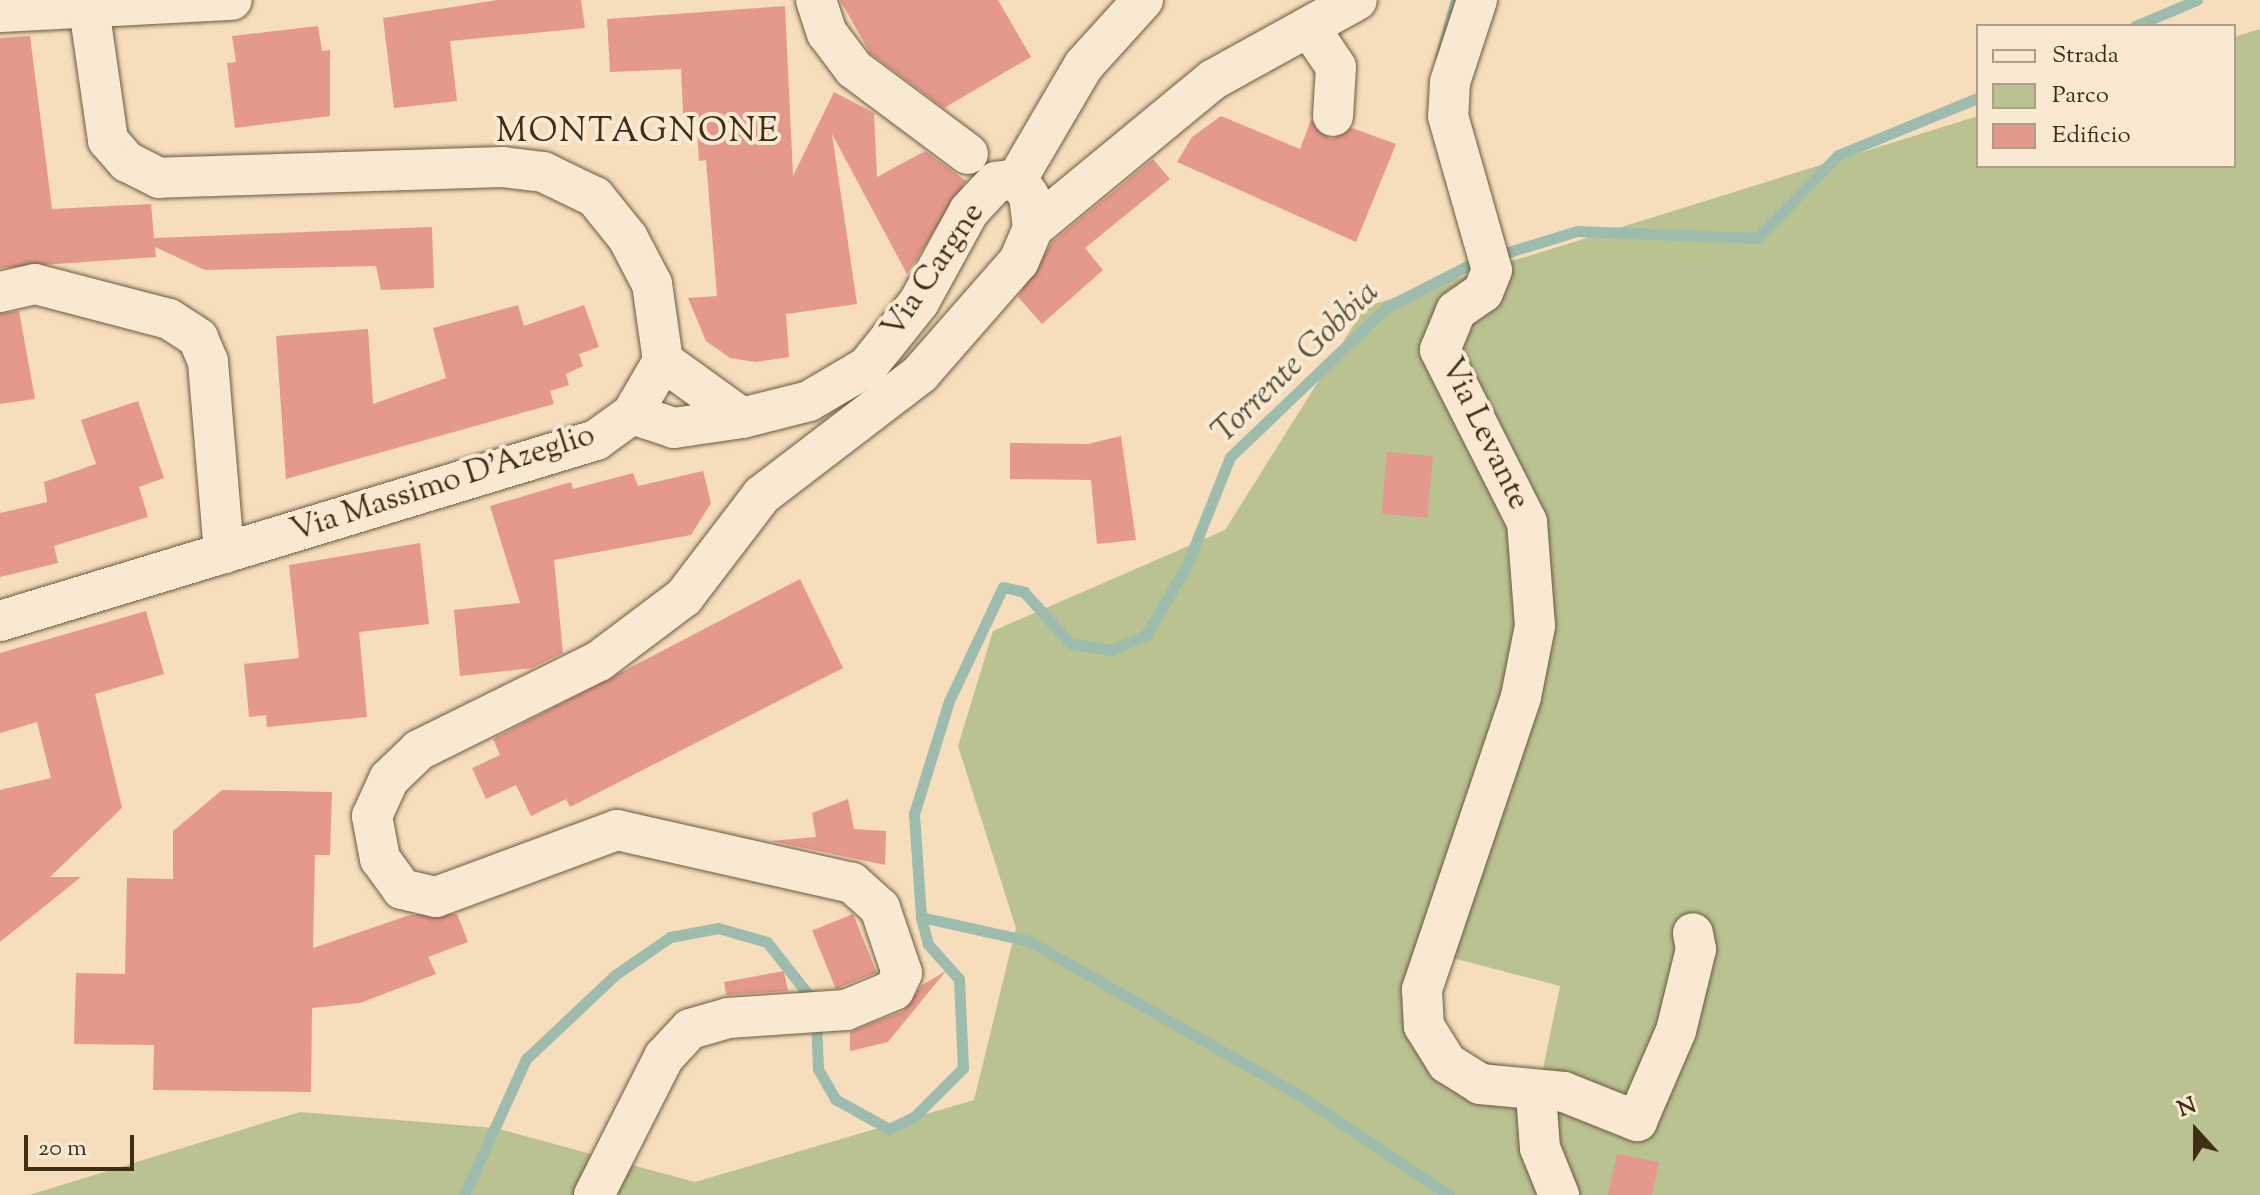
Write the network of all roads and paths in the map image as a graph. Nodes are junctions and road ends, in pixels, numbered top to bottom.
1 (232, 0) edge
2 (816, 0) edge
3 (1143, 0) edge
4 (1357, 0) edge
5 (1477, 0) edge
6 (89, 8) junction
7 (0, 12) edge
8 (1309, 27) junction
9 (1333, 116) dead end
10 (968, 154) dead end
11 (1017, 179) junction
12 (1033, 228) junction
13 (0, 292) edge
14 (663, 361) junction
15 (632, 414) junction
16 (742, 418) junction
17 (224, 553) junction
18 (0, 621) edge
19 (1693, 933) dead end
20 (1536, 1094) junction
21 (594, 1195) edge
22 (1559, 1195) edge

1 - 6 street
2 - 10 street
3 - 11 street, Via Cargne
4 - 8 street
5 - 20 street, Via Levante
6 - 7 street
6 - 14 street
8 - 9 street
8 - 12 street
11 - 12 street
11 - 16 street, Via Cargne
12 - 21 street
13 - 17 street
14 - 15 street, Via Massimo D'Azeglio
14 - 16 street
15 - 16 street, Via Cargne
15 - 17 street, Via Massimo D'Azeglio
17 - 18 street, Via Massimo D'Azeglio
19 - 20 street, Via Levante
20 - 22 street

